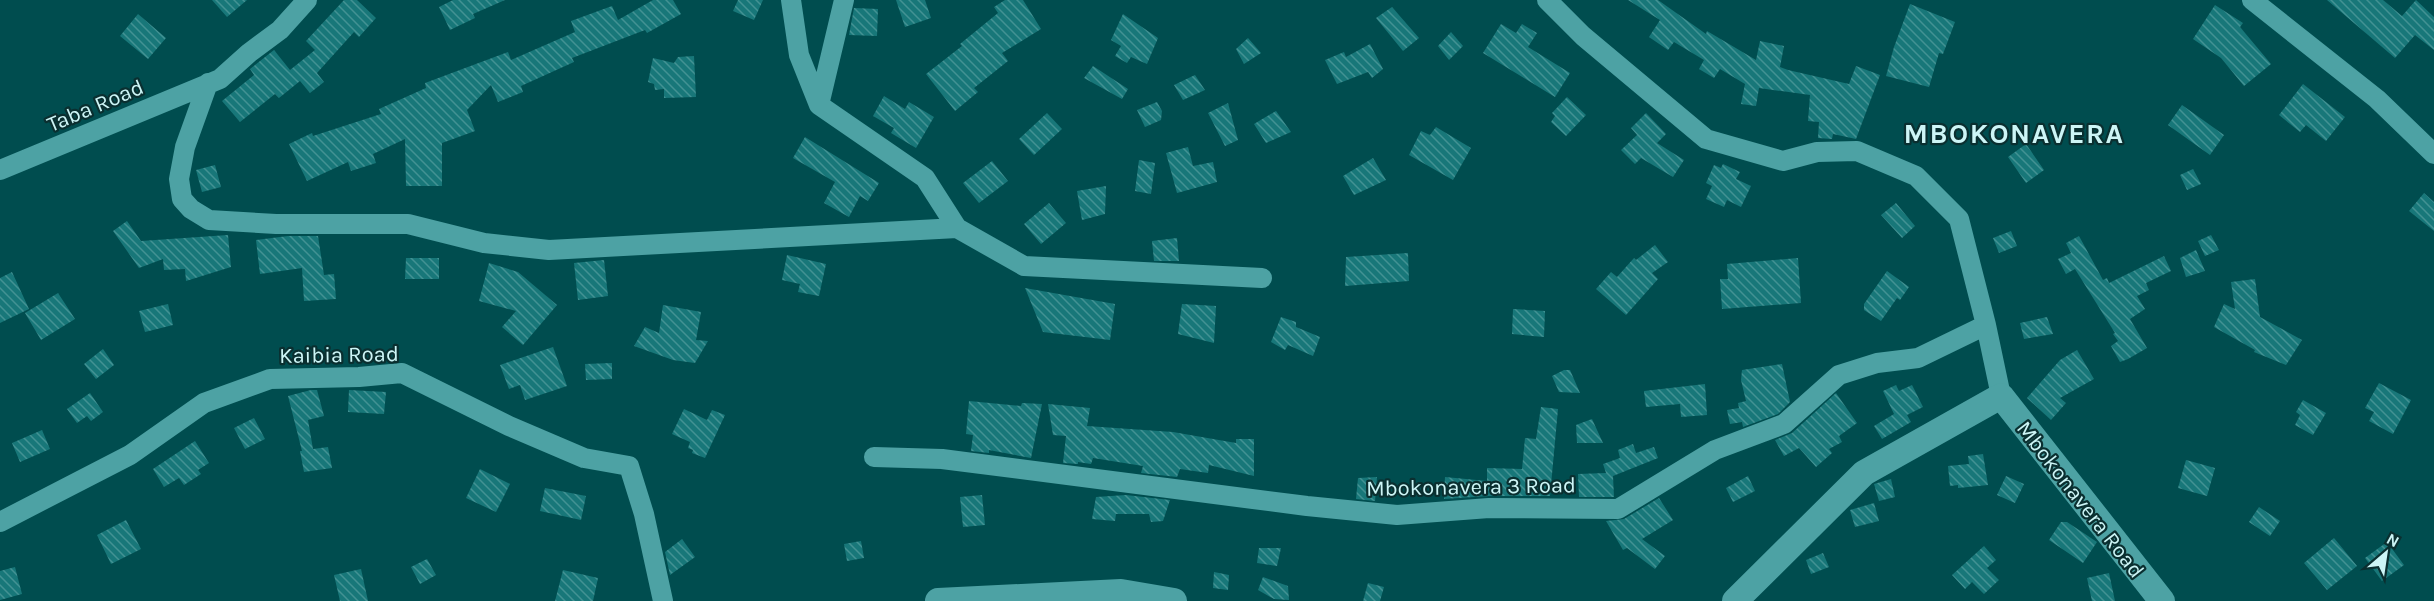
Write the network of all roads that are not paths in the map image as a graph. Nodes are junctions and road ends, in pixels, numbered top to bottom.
1 (308, 0) edge
2 (791, 0) edge
3 (844, 0) edge
4 (1547, 0) edge
5 (2252, 0) edge
6 (208, 83) junction
7 (819, 105) junction
8 (2434, 154) edge
9 (0, 170) edge
10 (957, 228) junction
11 (1262, 278) dead end
12 (1986, 325) junction
13 (2001, 396) junction
14 (874, 457) dead end
15 (0, 522) edge
16 (663, 601) edge
17 (938, 601) edge
18 (1174, 601) edge
19 (1735, 601) edge
20 (2162, 601) edge

1 - 6 street, Taba Road
2 - 7 street
3 - 7 street
4 - 12 street
5 - 8 street
6 - 9 street, Taba Road
6 - 10 street
7 - 10 street
10 - 11 street
12 - 13 street
12 - 14 street, Mbokonavera 3 Road
13 - 19 street
13 - 20 street, Mbokonavera Road
15 - 16 street, Kaibia Road
17 - 18 street

